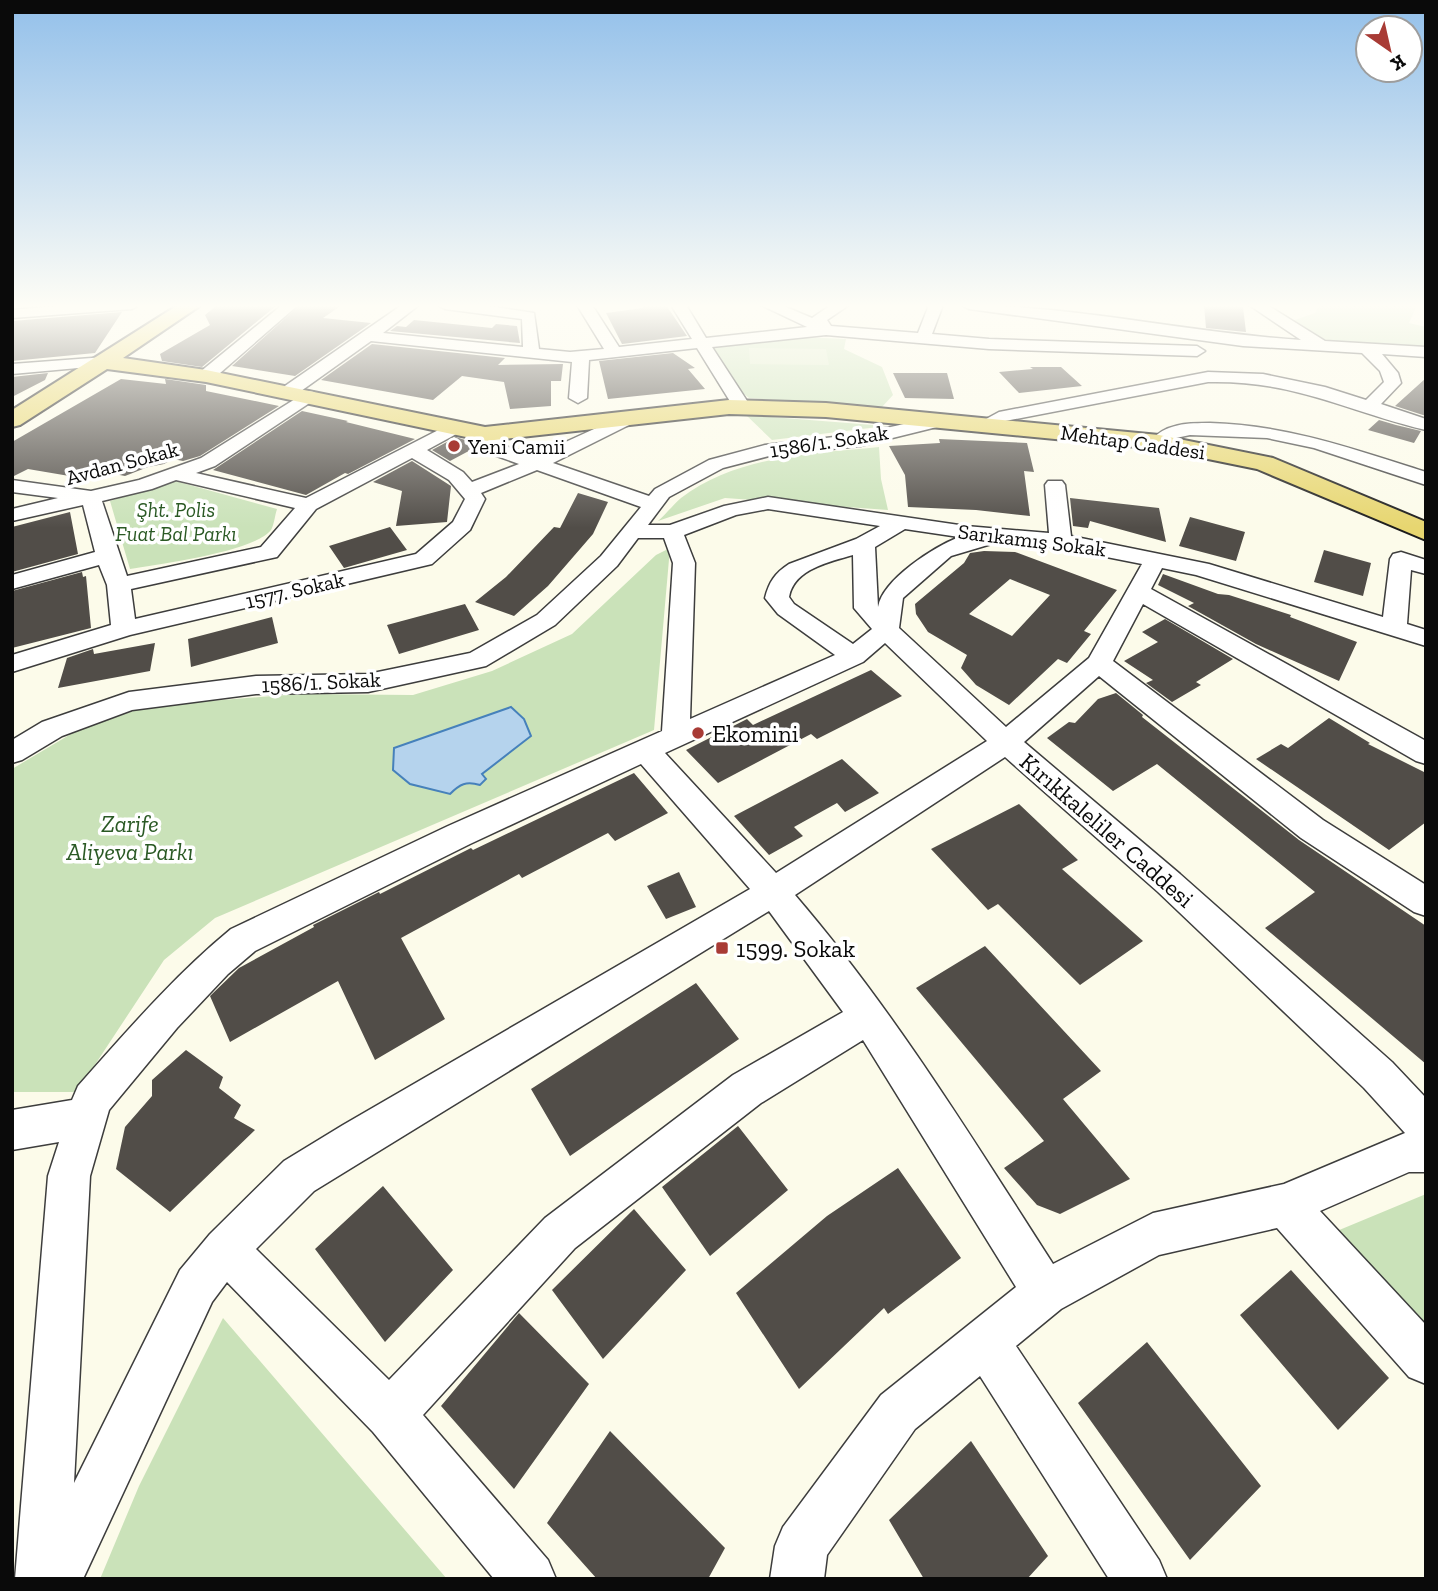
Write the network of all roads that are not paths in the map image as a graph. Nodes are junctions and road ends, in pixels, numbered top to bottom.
1 (87, 379) edge
2 (223, 379) edge
3 (317, 379) edge
4 (579, 379) edge
5 (725, 379) edge
6 (1201, 379) edge
7 (1260, 379) edge
8 (1392, 379) edge
9 (298, 394) junction
10 (578, 398) dead end
11 (1370, 406) junction
12 (742, 407) junction
13 (629, 418) junction
14 (12, 420) edge
15 (939, 421) junction
16 (984, 425) junction
17 (1426, 425) edge
18 (454, 428) junction
19 (485, 434) junction
20 (1159, 442) junction
21 (413, 450) junction
22 (535, 464) junction
23 (174, 474) junction
24 (1426, 480) edge
25 (1055, 485) dead end
26 (12, 486) edge
27 (468, 491) junction
28 (91, 497) junction
29 (653, 503) junction
30 (309, 505) junction
31 (12, 515) edge
32 (902, 522) junction
33 (632, 531) junction
34 (672, 532) junction
35 (1426, 532) edge
36 (998, 535) junction
37 (1061, 541) junction
38 (864, 544) junction
39 (107, 556) junction
40 (1156, 559) junction
41 (1426, 567) edge
42 (12, 582) edge
43 (119, 585) junction
44 (1140, 592) junction
45 (1394, 628) junction
46 (124, 629) junction
47 (886, 630) junction
48 (1426, 638) edge
49 (854, 656) junction
50 (1099, 663) junction
51 (12, 664) edge
52 (52, 729) junction
53 (12, 741) edge
54 (660, 742) junction
55 (1006, 742) junction
56 (12, 753) edge
57 (1426, 754) edge
58 (773, 892) junction
59 (1426, 902) edge
60 (869, 1017) junction
61 (87, 1118) junction
62 (1426, 1127) edge
63 (12, 1130) edge
64 (1426, 1152) edge
65 (1285, 1205) junction
66 (225, 1249) junction
67 (1045, 1293) junction
68 (985, 1341) junction
69 (1426, 1360) edge
70 (390, 1415) junction
71 (42, 1579) edge
72 (55, 1579) edge
73 (529, 1579) edge
74 (797, 1579) edge
75 (1140, 1579) edge

1 - 14 main road
2 - 9 main road, Mehtap Caddesi
3 - 9 street, Avdan Sokak
4 - 10 street
5 - 12 street
6 - 16 street
7 - 11 street
8 - 11 street
9 - 18 main road, Mehtap Caddesi
9 - 23 street, Avdan Sokak
11 - 17 street
12 - 13 main road, Mehtap Caddesi
12 - 15 main road, Mehtap Caddesi
13 - 19 main road, Mehtap Caddesi
13 - 22 street
15 - 16 main road, Mehtap Caddesi
15 - 29 street, 1586/1. Sokak
16 - 20 main road, Mehtap Caddesi
18 - 19 main road, Mehtap Caddesi
18 - 21 street
19 - 22 street
20 - 24 street
20 - 35 main road, Mehtap Caddesi
21 - 27 street
21 - 30 street
22 - 27 street
22 - 29 street
23 - 28 street, Avdan Sokak
23 - 30 street
25 - 37 street
26 - 28 street
27 - 46 street, 1577. Sokak
28 - 31 street, Avdan Sokak
28 - 39 street
29 - 33 street, 1586/1. Sokak
30 - 43 street
32 - 34 street, Sarıkamış Sokak
32 - 36 street, Sarıkamış Sokak
32 - 38 street
33 - 34 street, Sarıkamış Sokak
33 - 52 street, 1586/1. Sokak
34 - 54 street
36 - 37 street, Sarıkamış Sokak
36 - 47 street
37 - 40 street, Sarıkamış Sokak
38 - 47 street, Kırıkkaleliler Caddesi
38 - 49 street
39 - 42 street
39 - 43 street
40 - 44 street
40 - 45 street, Sarıkamış Sokak
41 - 45 street
43 - 46 street
44 - 50 street
44 - 57 street
45 - 48 street, Sarıkamış Sokak
46 - 51 street, 1577. Sokak
47 - 49 street
47 - 55 street, Kırıkkaleliler Caddesi
49 - 54 street
50 - 55 street
50 - 59 street
52 - 53 street
52 - 56 street, 1586/1. Sokak
54 - 58 street
54 - 61 street
55 - 58 street
55 - 62 street, Kırıkkaleliler Caddesi
58 - 60 street
58 - 66 street
60 - 67 street
60 - 70 street
61 - 63 street
61 - 71 street
64 - 65 street
65 - 67 street
65 - 69 street
66 - 70 street
66 - 72 street
67 - 68 street
68 - 74 street
68 - 75 street
70 - 73 street

